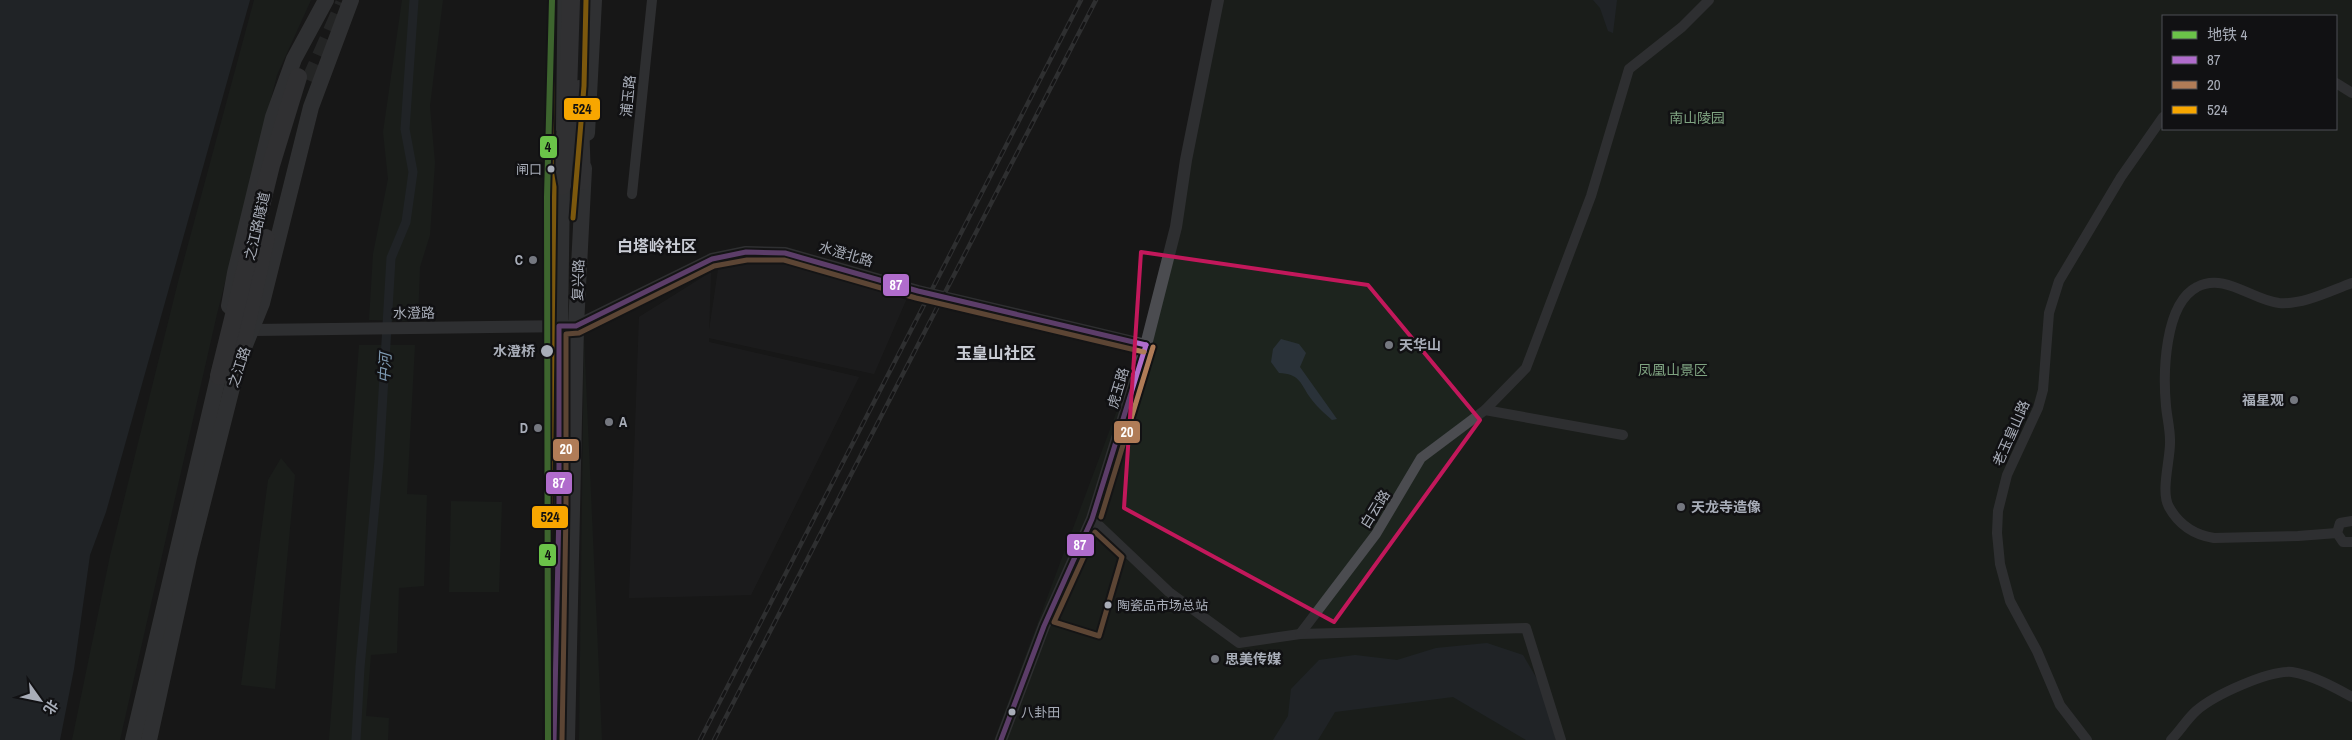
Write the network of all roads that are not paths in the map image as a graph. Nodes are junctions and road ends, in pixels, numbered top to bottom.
1 (326, 0) edge
2 (351, 0) edge
3 (561, 0) edge
4 (571, 0) edge
5 (581, 0) edge
6 (594, 0) edge
7 (652, 0) edge
8 (1218, 0) edge
9 (1709, 0) edge
10 (2337, 84) edge
11 (2352, 93) edge
12 (2162, 118) edge
13 (582, 181) junction
14 (562, 186) junction
15 (632, 194) dead end
16 (2352, 283) edge
17 (559, 326) junction
18 (576, 326) junction
19 (253, 330) junction
20 (1146, 345) junction
21 (239, 360) junction
22 (219, 376) junction
23 (1485, 410) junction
24 (1622, 435) dead end
25 (1092, 519) junction
26 (2352, 521) edge
27 (2337, 533) junction
28 (2352, 542) edge
29 (1300, 634) junction
30 (2352, 697) edge
31 (133, 740) edge
32 (149, 740) edge
33 (554, 740) edge
34 (568, 740) edge
35 (1002, 740) edge
36 (1561, 740) edge
37 (2087, 740) edge
38 (2171, 740) edge

1 - 22 main road, 之江路
2 - 19 main road, 之江路
3 - 14 main road, 复兴路
4 - 14 highway
5 - 13 highway
6 - 13 main road, 复兴路
7 - 15 street, 浦玉路
8 - 20 street, 虎玉路
9 - 23 street, 白云路
10 - 11 street
12 - 37 street, 老玉皇山路
13 - 18 main road, 复兴路
14 - 17 main road, 复兴路
16 - 27 street
17 - 18 street, 水澄路
17 - 19 street, 水澄路
17 - 33 main road, 复兴路
18 - 20 street, 水澄北路
18 - 34 main road, 复兴路
19 - 21 main road, 之江路
20 - 25 street, 虎玉路
21 - 22 highway, 之江路隧道
21 - 32 main road, 之江路
22 - 31 main road, 之江路
23 - 24 street
23 - 29 street, 白云路
25 - 29 street
25 - 35 street, 虎玉路
26 - 27 street
27 - 28 street
29 - 36 street
30 - 38 street

